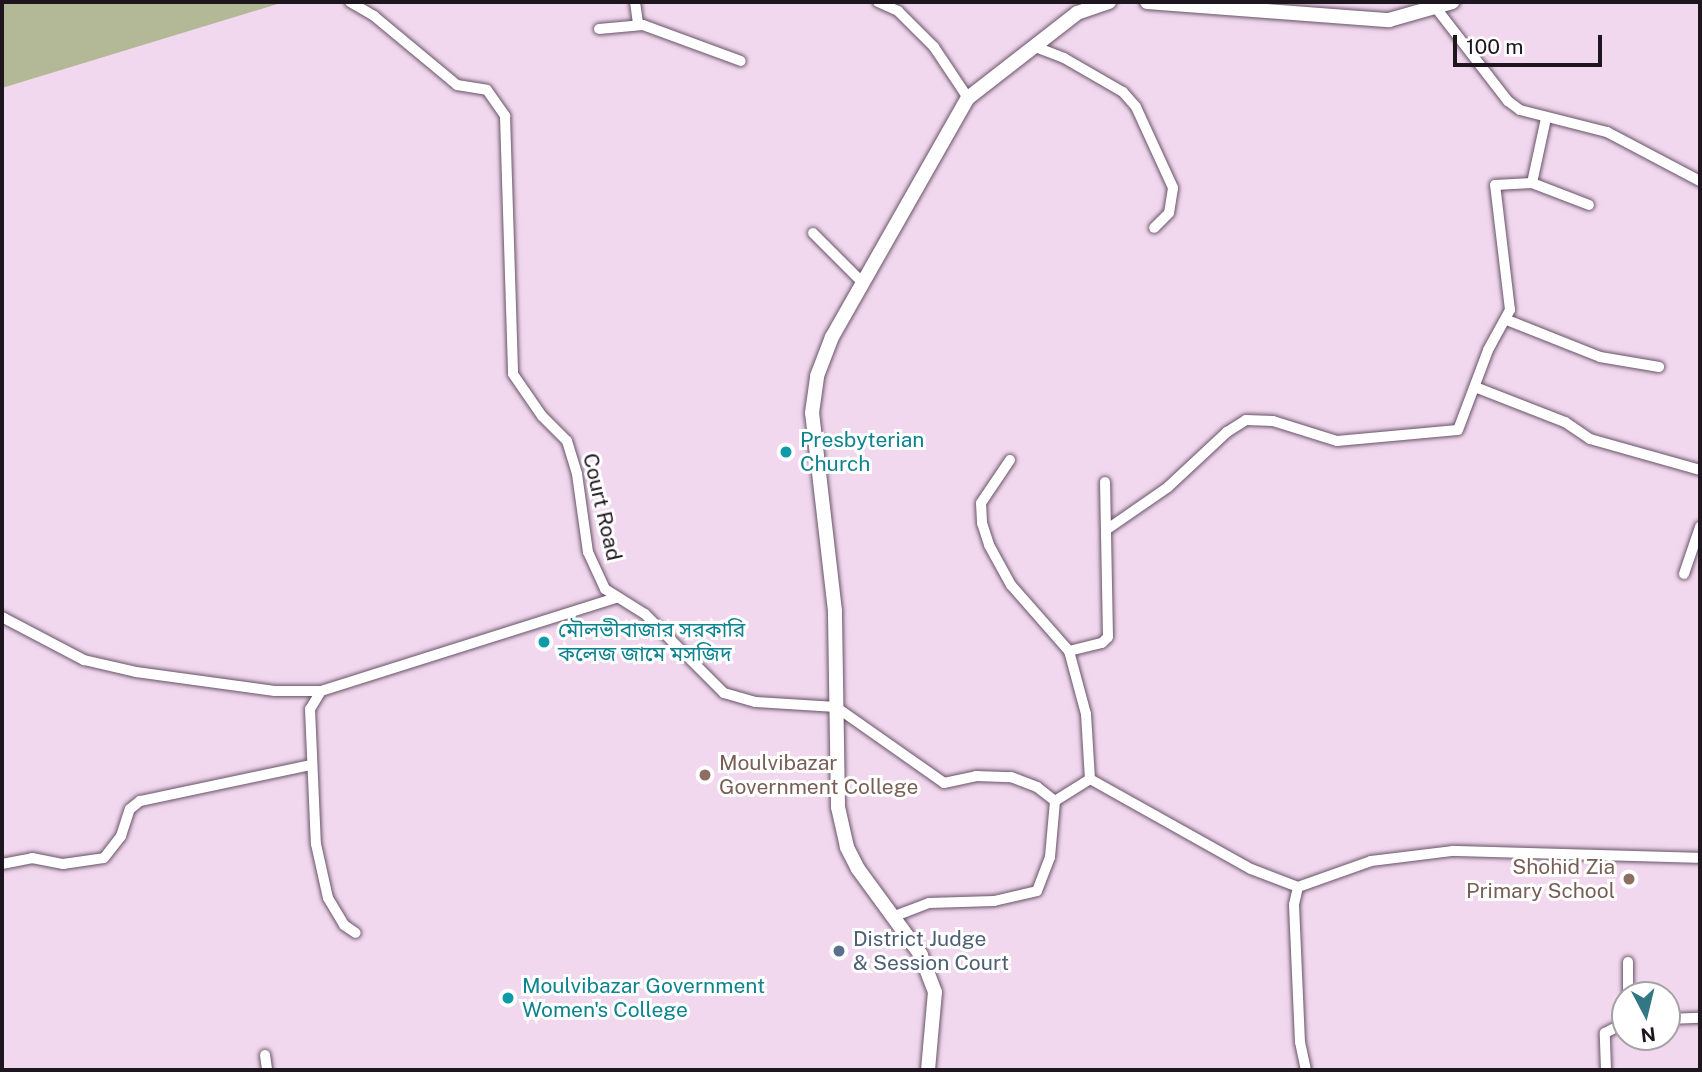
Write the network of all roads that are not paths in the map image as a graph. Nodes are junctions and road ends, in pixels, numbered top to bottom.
1 (350, 2) edge
2 (635, 2) edge
3 (878, 2) edge
4 (1109, 2) edge
5 (1147, 2) edge
6 (1452, 2) edge
7 (1436, 8) junction
8 (638, 24) junction
9 (599, 29) dead end
10 (1033, 46) junction
11 (741, 61) dead end
12 (968, 98) junction
13 (1546, 118) junction
14 (1700, 181) edge
15 (1532, 183) junction
16 (1589, 205) dead end
17 (1154, 228) dead end
18 (813, 233) dead end
19 (863, 283) junction
20 (1507, 320) junction
21 (1659, 367) dead end
22 (1475, 387) junction
23 (1010, 460) dead end
24 (1700, 470) edge
25 (1105, 482) dead end
26 (1700, 527) edge
27 (1106, 530) junction
28 (1684, 574) dead end
29 (616, 598) junction
30 (2, 617) edge
31 (1069, 651) junction
32 (321, 691) junction
33 (836, 707) junction
34 (311, 765) junction
35 (1090, 779) junction
36 (1055, 801) junction
37 (1700, 858) edge
38 (2, 864) edge
39 (1298, 887) junction
40 (895, 916) junction
41 (356, 933) dead end
42 (1628, 962) dead end
43 (1628, 981) edge
44 (1700, 1018) edge
45 (1681, 1019) edge
46 (1611, 1030) edge
47 (265, 1055) dead end
48 (267, 1070) edge
49 (928, 1070) edge
50 (1306, 1070) edge
51 (1606, 1070) edge

1 - 29 street, Court Road
2 - 8 street
3 - 12 street
4 - 10 highway
5 - 7 highway
6 - 7 highway
7 - 13 street
8 - 9 street
8 - 11 street
10 - 12 highway
10 - 17 street
12 - 19 highway
13 - 14 street
13 - 15 street
15 - 16 street
15 - 20 street
18 - 19 street
19 - 33 highway
20 - 21 street
20 - 22 street
22 - 24 street
22 - 27 street
23 - 31 street
25 - 27 street
26 - 28 street
27 - 31 street
29 - 32 street
29 - 33 street, Court Road
30 - 32 street
31 - 35 street
32 - 34 street
33 - 36 street
33 - 40 highway
34 - 38 street
34 - 41 street
35 - 36 street
35 - 39 street
36 - 40 street
37 - 39 street
39 - 50 street
40 - 49 highway
42 - 43 street
44 - 45 street
46 - 51 street
47 - 48 street

